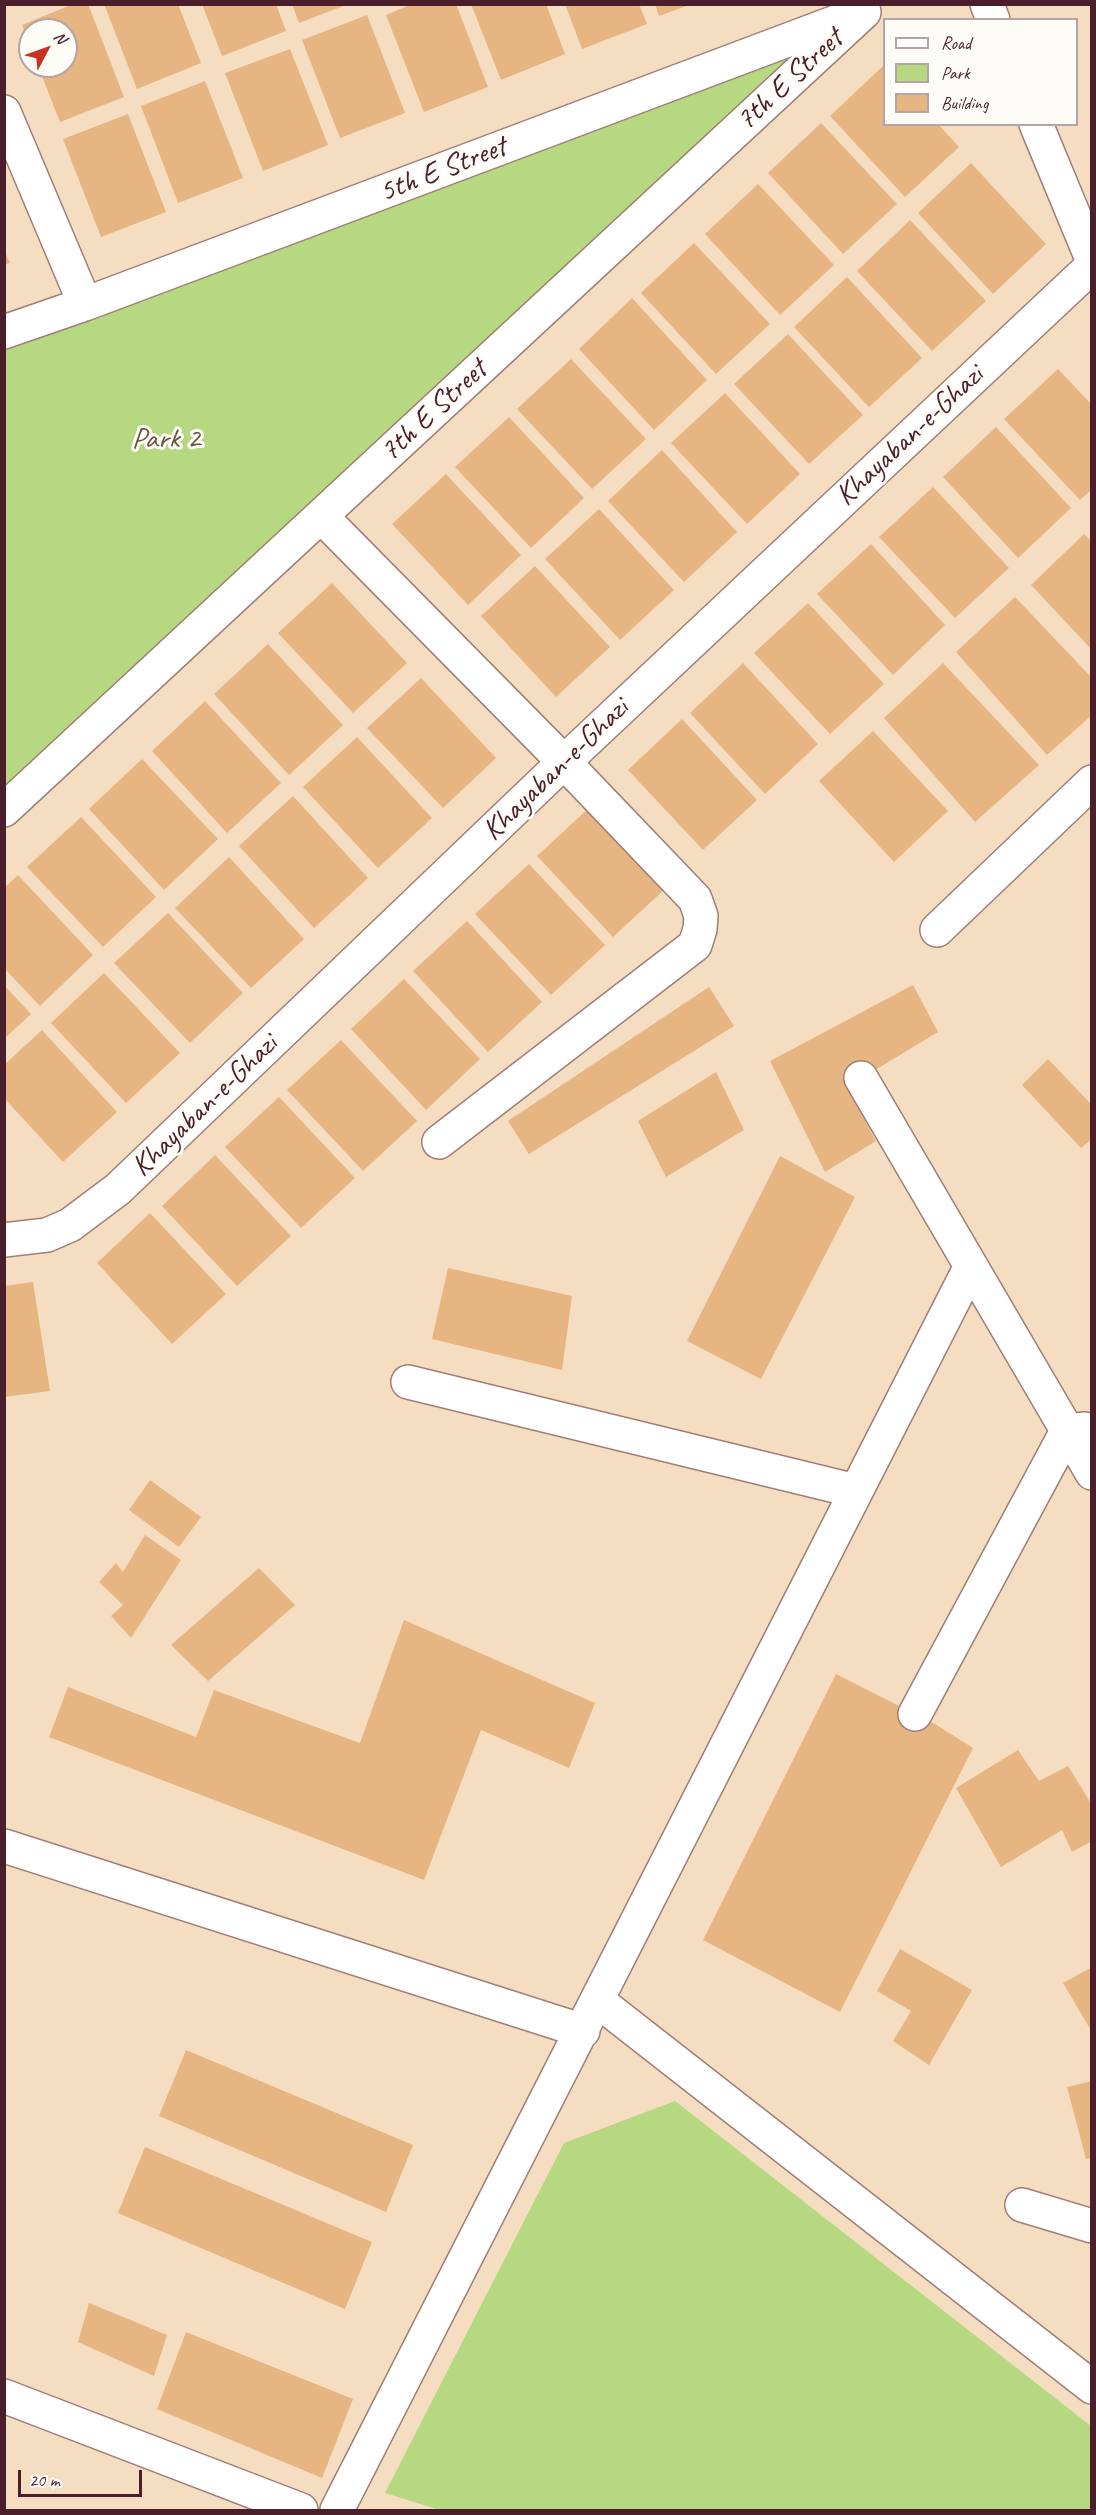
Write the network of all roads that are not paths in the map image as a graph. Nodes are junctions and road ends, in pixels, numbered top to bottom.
1 (872, 8) edge
2 (4, 112) edge
3 (1037, 126) edge
4 (1092, 260) edge
5 (1092, 266) edge
6 (85, 304) junction
7 (4, 332) edge
8 (321, 516) junction
9 (564, 762) junction
10 (1086, 792) edge
11 (4, 810) edge
12 (937, 930) dead end
13 (861, 1078) dead end
14 (439, 1142) dead end
15 (4, 1240) edge
16 (971, 1266) junction
17 (408, 1382) dead end
18 (1079, 1430) edge
19 (1092, 1473) edge
20 (856, 1491) junction
21 (915, 1714) dead end
22 (4, 1846) edge
23 (598, 2001) junction
24 (583, 2031) junction
25 (1022, 2205) dead end
26 (1092, 2226) edge
27 (1092, 2387) edge
28 (4, 2396) edge
29 (301, 2511) edge
30 (337, 2511) edge

1 - 6 street, 5th E Street
1 - 8 street, 7th E Street
2 - 6 street
3 - 4 street
5 - 9 street, Khayaban-e-Ghazi
6 - 7 street, 5th E Street
8 - 9 street
8 - 11 street, 7th E Street
9 - 14 street
9 - 15 street, Khayaban-e-Ghazi
10 - 12 street
13 - 16 street
16 - 18 street
16 - 20 street
17 - 20 street
18 - 19 street
18 - 21 street
20 - 23 street
22 - 24 street
23 - 24 street
23 - 27 street
24 - 30 street
25 - 26 street
28 - 29 street

